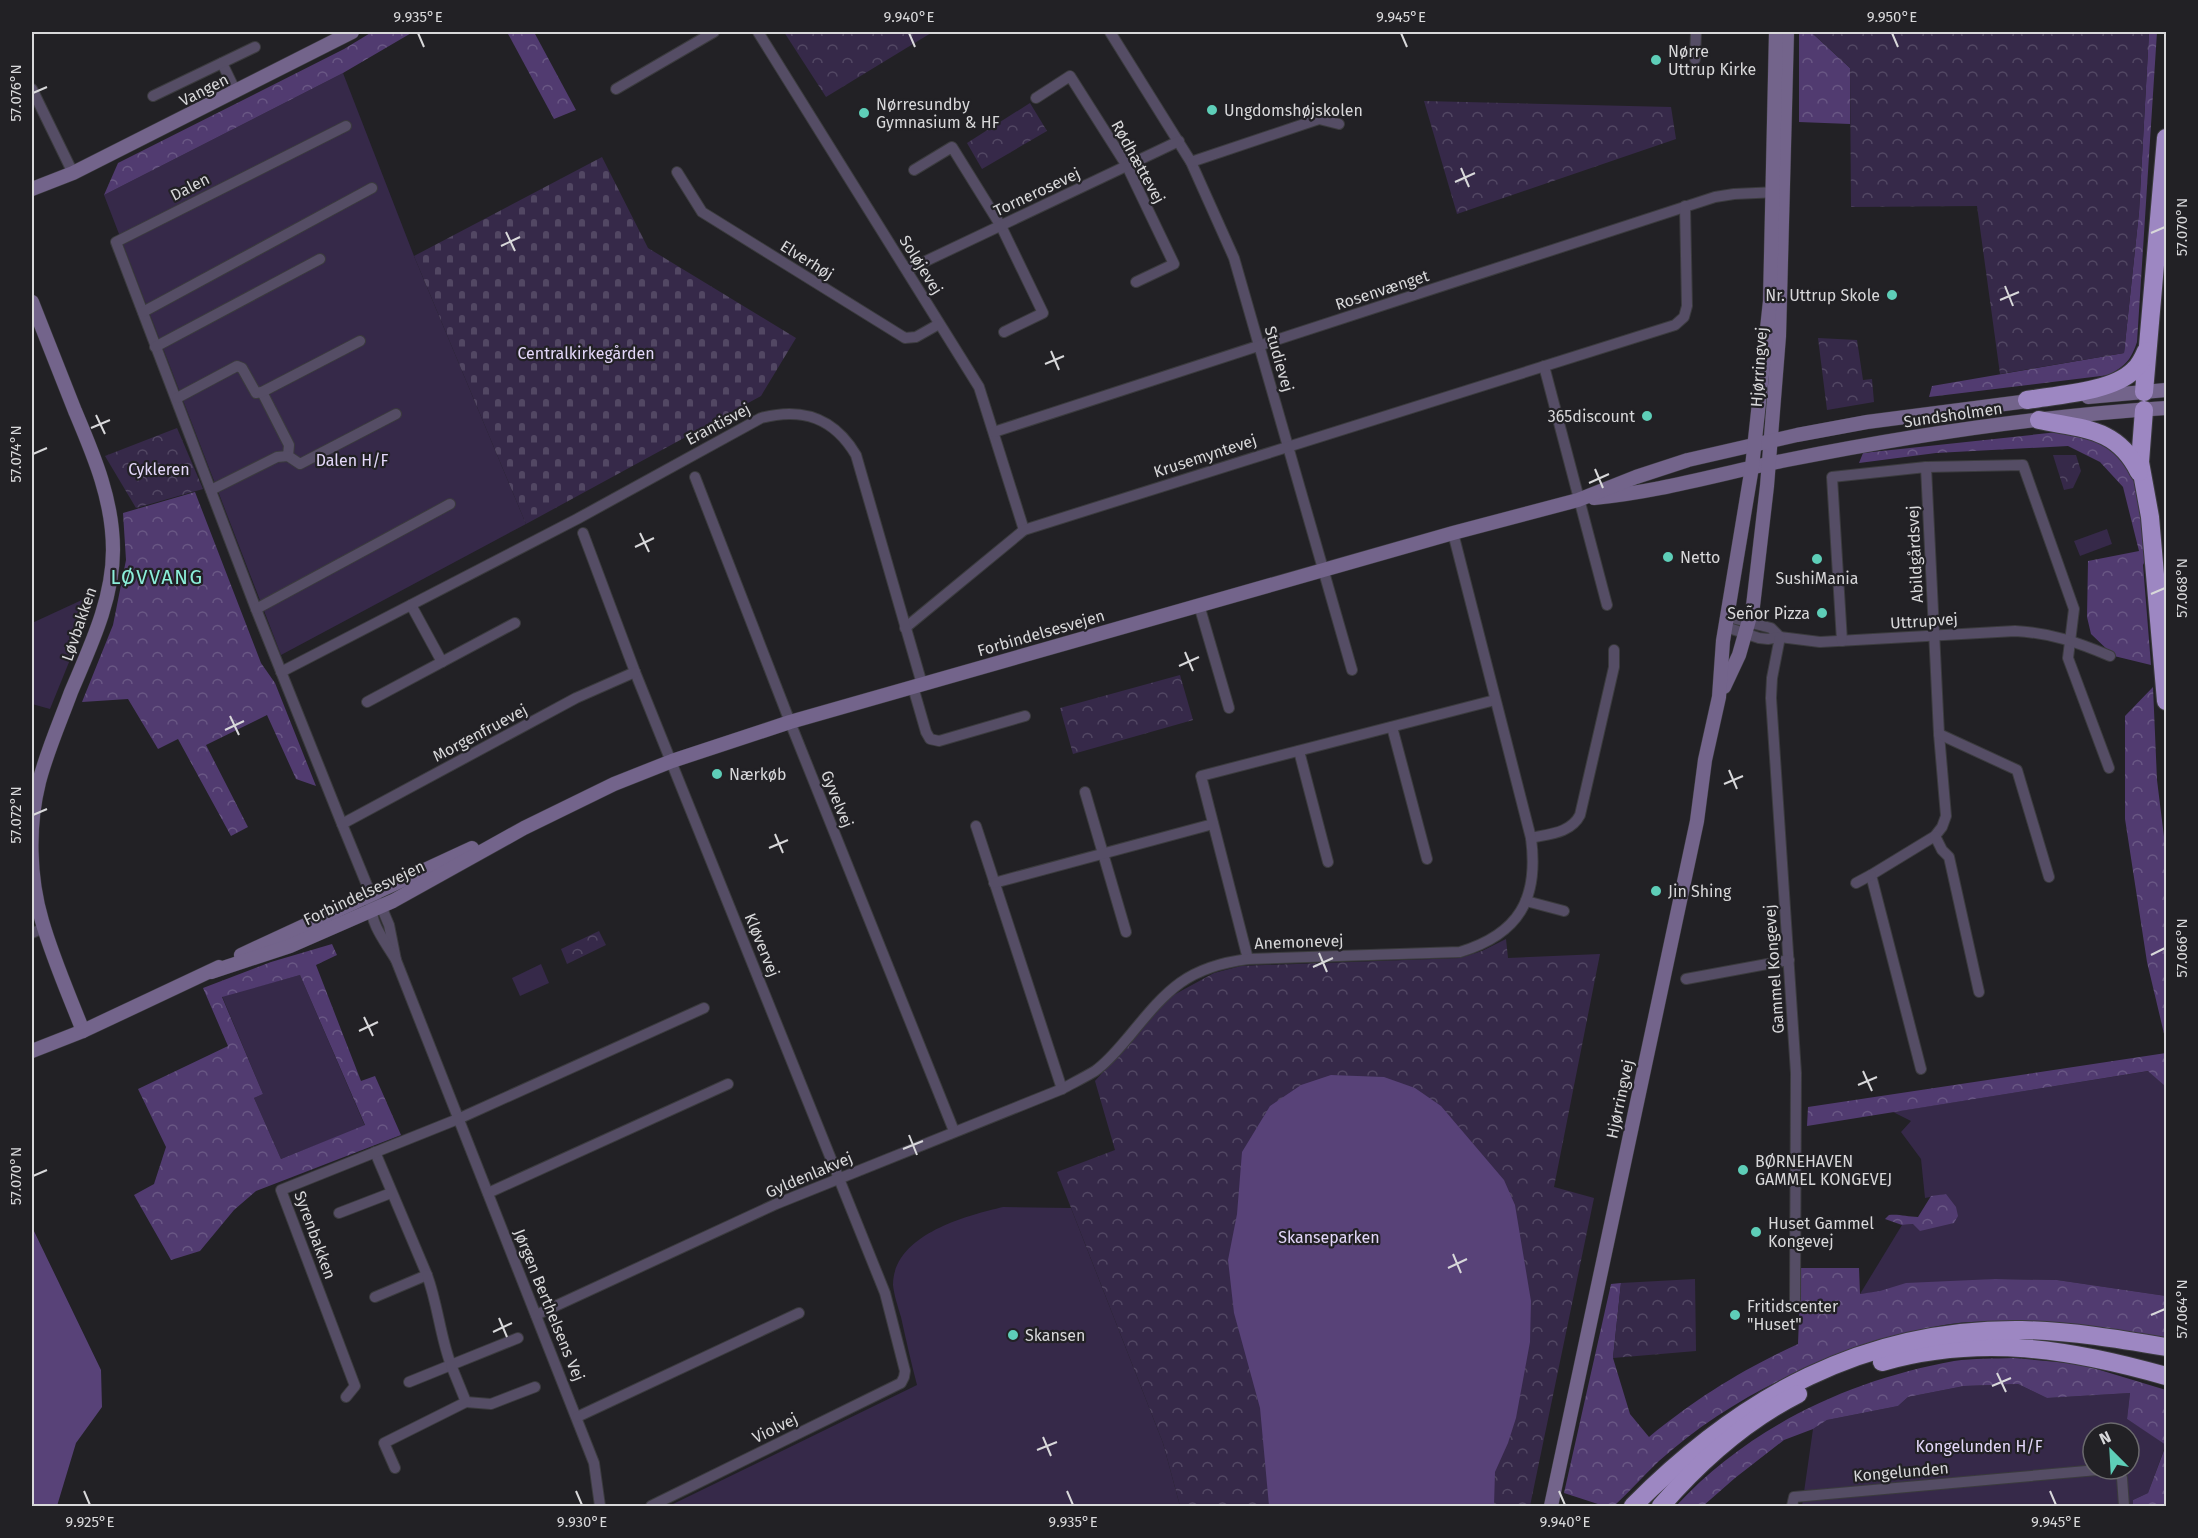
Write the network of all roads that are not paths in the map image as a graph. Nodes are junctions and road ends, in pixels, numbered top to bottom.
1 (352, 32) edge
2 (714, 32) edge
3 (758, 32) edge
4 (1110, 32) edge
5 (1696, 32) edge
6 (1776, 32) edge
7 (1787, 32) edge
8 (255, 47) dead end
9 (1695, 59) dead end
10 (222, 63) junction
11 (32, 89) edge
12 (616, 89) dead end
13 (236, 92) junction
14 (153, 96) dead end
15 (1036, 98) dead end
16 (1339, 124) dead end
17 (346, 126) dead end
18 (2166, 138) edge
19 (1179, 141) junction
20 (1191, 162) junction
21 (1127, 166) junction
22 (914, 170) dead end
23 (677, 172) dead end
24 (71, 174) junction
25 (372, 188) dead end
26 (32, 189) edge
27 (1778, 192) junction
28 (32, 198) edge
29 (1685, 206) junction
30 (1001, 226) junction
31 (320, 259) dead end
32 (907, 270) junction
33 (1136, 282) dead end
34 (32, 302) edge
35 (143, 312) junction
36 (939, 324) junction
37 (1004, 332) dead end
38 (360, 341) dead end
39 (1260, 345) junction
40 (2148, 346) junction
41 (155, 347) junction
42 (1544, 366) junction
43 (262, 392) junction
44 (177, 398) junction
45 (2152, 398) edge
46 (2027, 400) junction
47 (2166, 408) edge
48 (396, 414) dead end
49 (2039, 420) junction
50 (994, 432) junction
51 (1289, 445) junction
52 (1761, 454) junction
53 (288, 456) junction
54 (1926, 467) junction
55 (695, 477) dead end
56 (1636, 477) junction
57 (2143, 479) junction
58 (212, 490) junction
59 (1647, 491) junction
60 (1578, 500) junction
61 (450, 504) dead end
62 (1024, 530) junction
63 (583, 533) dead end
64 (1453, 533) junction
65 (1325, 570) junction
66 (411, 605) junction
67 (1199, 605) junction
68 (1607, 605) dead end
69 (256, 609) junction
70 (1727, 622) junction
71 (515, 623) dead end
72 (905, 628) junction
73 (1747, 628) junction
74 (1934, 635) junction
75 (1780, 637) junction
76 (2070, 639) junction
77 (1842, 642) junction
78 (1614, 650) dead end
79 (2110, 656) dead end
80 (442, 662) junction
81 (1352, 670) dead end
82 (281, 672) junction
83 (635, 672) junction
84 (918, 686) junction
85 (1719, 697) junction
86 (1495, 700) junction
87 (2166, 701) edge
88 (367, 702) dead end
89 (1229, 708) dead end
90 (1025, 716) dead end
91 (790, 722) junction
92 (1392, 727) junction
93 (1939, 734) junction
94 (1299, 751) junction
95 (672, 761) junction
96 (2109, 768) dead end
97 (1084, 792) dead end
98 (342, 824) junction
99 (1213, 824) junction
100 (976, 826) dead end
101 (524, 828) junction
102 (1935, 836) junction
103 (1531, 838) junction
104 (1104, 853) junction
105 (1427, 859) dead end
106 (1328, 861) dead end
107 (1871, 874) junction
108 (2049, 877) dead end
109 (994, 883) junction
110 (1856, 884) dead end
111 (371, 896) junction
112 (1526, 901) junction
113 (376, 908) junction
114 (1564, 911) dead end
115 (38, 930) edge
116 (1126, 932) dead end
117 (1248, 959) junction
118 (1789, 960) junction
119 (212, 972) junction
120 (1686, 979) dead end
121 (1979, 992) dead end
122 (704, 1008) dead end
123 (83, 1031) junction
124 (32, 1051) edge
125 (32, 1061) edge
126 (1921, 1069) dead end
127 (1096, 1070) joint
128 (728, 1084) dead end
129 (1062, 1089) junction
130 (458, 1119) junction
131 (954, 1131) junction
132 (375, 1152) junction
133 (839, 1178) junction
134 (391, 1192) junction
135 (488, 1193) junction
136 (339, 1213) dead end
137 (427, 1275) junction
138 (375, 1297) dead end
139 (1795, 1300) dead end
140 (799, 1312) dead end
141 (536, 1314) junction
142 (518, 1338) dead end
143 (2166, 1347) edge
144 (451, 1365) junction
145 (905, 1371) joint
146 (2166, 1376) edge
147 (409, 1382) dead end
148 (535, 1387) dead end
149 (346, 1397) dead end
150 (466, 1402) junction
151 (577, 1417) junction
152 (395, 1467) dead end
153 (1664, 1474) junction
154 (1793, 1502) edge
155 (600, 1506) edge
156 (651, 1506) edge
157 (1551, 1506) edge
158 (1625, 1506) edge
159 (1633, 1506) edge
160 (1661, 1506) edge
161 (2124, 1506) edge

1 - 13 street, Vangen
2 - 12 street
3 - 32 street, Soløjevej
4 - 19 street, Studievej
5 - 9 street
6 - 27 street, Hjørringvej
7 - 27 street, Hjørringvej
8 - 10 street
10 - 13 street
10 - 14 street
11 - 24 street
13 - 24 street, Vangen
15 - 21 street, Rødhættevej
16 - 20 street
17 - 35 street, Dalen
18 - 40 highway
19 - 20 street, Studievej
19 - 21 street, Tornerosevej
20 - 39 street, Studievej
21 - 30 street, Tornerosevej
21 - 33 street, Rødhættevej
22 - 30 street
23 - 36 street, Elverhøj
24 - 26 street, Vangen
24 - 28 street, Vangen
25 - 35 street
27 - 29 street, Rosenvænget
27 - 52 street, Hjørringvej
27 - 52 street, Hjørringvej
29 - 39 street, Rosenvænget
29 - 42 street, Krusemyntevej
30 - 32 street, Tornerosevej
30 - 37 street
31 - 41 street
32 - 36 street, Soløjevej
34 - 115 street, Løvbakken
35 - 41 street, Dalen
36 - 50 street, Soløjevej
38 - 43 street
39 - 50 street, Rosenvænget
39 - 51 street, Studievej
40 - 45 highway
40 - 46 highway
41 - 44 street, Dalen
42 - 51 street, Krusemyntevej
42 - 60 street
43 - 44 street
43 - 53 street
44 - 58 street, Dalen
45 - 46 street, Sundsholmen
45 - 47 street, Sundsholmen
45 - 49 street, Sundsholmen
45 - 57 highway
46 - 52 street, Sundsholmen
48 - 53 street
49 - 52 street, Sundsholmen
49 - 57 highway
50 - 62 street, Soløjevej
51 - 62 street, Krusemyntevej
51 - 65 street, Studievej
52 - 56 street, Forbindelsesvejen
52 - 59 street, Forbindelsesvejen
52 - 70 street, Hjørringvej
52 - 73 street, Hjørringvej
53 - 58 street
54 - 74 street, Abildgårdsvej
54 - 76 street
54 - 77 street
55 - 91 street, Gyvelvej
56 - 59 street
56 - 60 street, Forbindelsesvejen
57 - 87 highway
58 - 69 street, Dalen
59 - 60 street, Forbindelsesvejen
60 - 64 street, Forbindelsesvejen
60 - 68 street
61 - 69 street
62 - 72 street, Krusemyntevej
63 - 83 street, Kløvervej
64 - 65 street, Forbindelsesvejen
64 - 86 street, Anemonevej
65 - 67 street, Forbindelsesvejen
65 - 81 street, Studievej
66 - 72 street, Erantisvej
66 - 80 street
66 - 82 street, Erantisvej
67 - 84 street, Forbindelsesvejen
67 - 89 street
69 - 82 street, Dalen
70 - 73 street, Uttrupvej
70 - 85 street, Hjørringvej
71 - 80 street
72 - 84 street, Erantisvej
73 - 75 street, Uttrupvej
73 - 85 street, Hjørringvej
74 - 76 street, Uttrupvej
74 - 77 street, Uttrupvej
74 - 93 street, Abildgårdsvej
75 - 77 street, Uttrupvej
75 - 118 street, Gammel Kongevej
76 - 79 street, Uttrupvej
76 - 96 street
78 - 103 street
80 - 88 street
82 - 98 street, Jørgen Berthelsens Vej
83 - 95 street, Kløvervej
83 - 98 street, Morgenfruevej
84 - 90 street, Erantisvej
84 - 91 street, Forbindelsesvejen
85 - 157 street, Hjørringvej
86 - 92 street
86 - 103 street, Anemonevej
91 - 95 street, Forbindelsesvejen
91 - 131 street, Gyvelvej
92 - 94 street
92 - 105 street
93 - 102 street, Abildgårdsvej
93 - 108 street
94 - 99 street
94 - 106 street
95 - 101 street, Forbindelsesvejen
95 - 133 street, Kløvervej
97 - 104 street
98 - 111 street, Jørgen Berthelsens Vej
99 - 104 street
99 - 117 street
100 - 109 street
101 - 111 street, Forbindelsesvejen
101 - 113 street, Forbindelsesvejen
102 - 107 street
102 - 121 street
103 - 112 street, Anemonevej
104 - 109 street
104 - 116 street
107 - 110 street
107 - 126 street
109 - 129 street
111 - 113 street, Jørgen Berthelsens Vej
111 - 119 street, Forbindelsesvejen
112 - 114 street
112 - 117 street, Anemonevej
113 - 119 street, Forbindelsesvejen
113 - 130 street, Jørgen Berthelsens Vej
115 - 123 street, Løvbakken
117 - 127 street, Anemonevej
118 - 120 street
118 - 139 street, Gammel Kongevej
119 - 123 street, Forbindelsesvejen
122 - 130 street
123 - 124 street, Forbindelsesvejen
123 - 125 street, Forbindelsesvejen
127 - 129 street, Gyldenlakvej
128 - 135 street
129 - 131 street, Gyldenlakvej
130 - 132 street, Syrenbakken
130 - 135 street, Jørgen Berthelsens Vej
131 - 133 street, Gyldenlakvej
132 - 134 street
132 - 149 street, Syrenbakken
133 - 141 street, Gyldenlakvej
133 - 145 street, Kløvervej
134 - 136 street
134 - 137 street
135 - 141 street, Jørgen Berthelsens Vej
137 - 138 street
137 - 144 street
140 - 151 street
141 - 151 street, Jørgen Berthelsens Vej
142 - 144 street
143 - 153 highway
144 - 147 street
144 - 150 street
145 - 156 street, Violvej
146 - 160 highway
148 - 150 street
150 - 152 street
151 - 155 street, Jørgen Berthelsens Vej
153 - 158 highway
153 - 159 highway
154 - 161 street, Kongelunden

